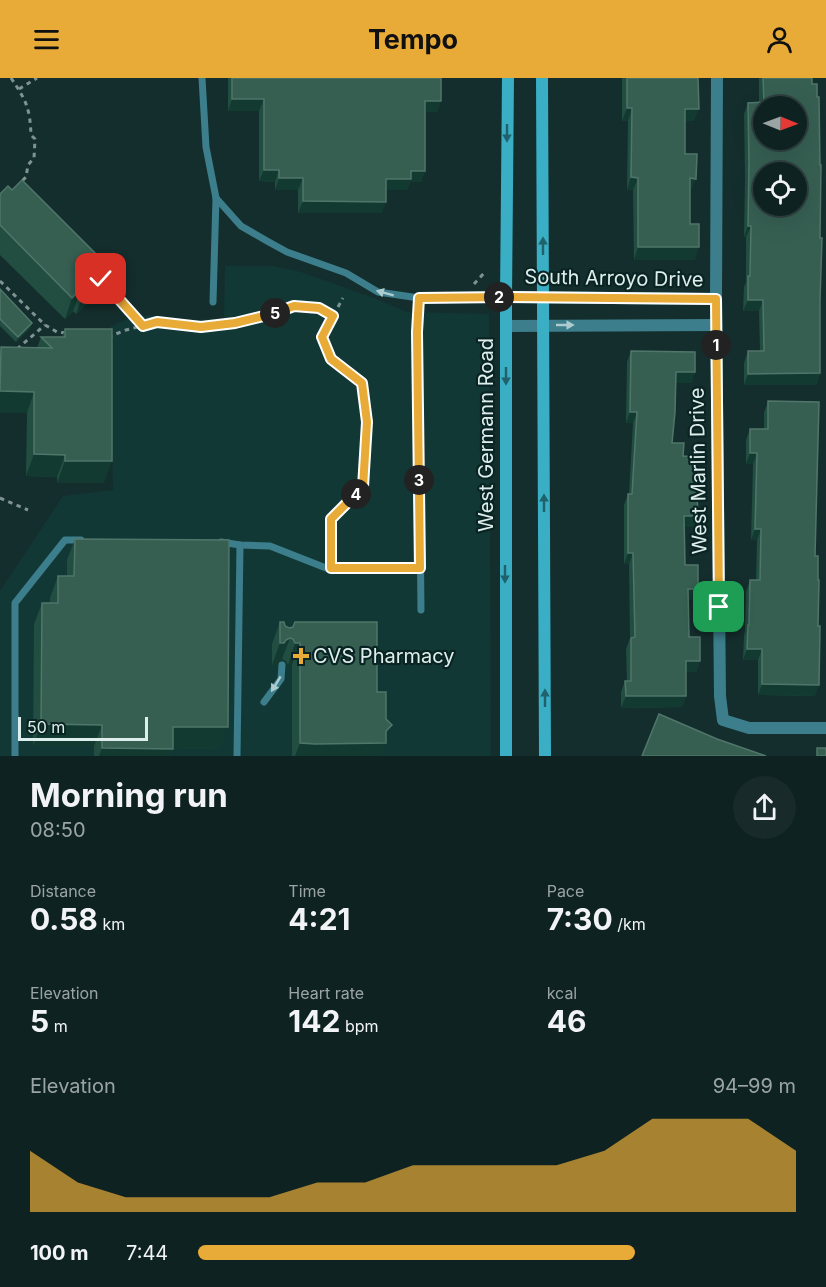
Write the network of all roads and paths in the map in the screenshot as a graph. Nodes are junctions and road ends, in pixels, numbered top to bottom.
1 (11, 78) edge
2 (37, 78) edge
3 (202, 78) edge
4 (508, 78) edge
5 (542, 78) edge
6 (717, 78) edge
7 (19, 89) junction
8 (17, 186) edge
9 (216, 198) junction
10 (486, 271) dead end
11 (96, 273) edge
12 (0, 281) edge
13 (474, 284) dead end
14 (506, 297) junction
15 (543, 297) junction
16 (343, 298) dead end
17 (419, 298) junction
18 (716, 299) junction
19 (213, 302) dead end
20 (333, 316) junction
21 (45, 325) junction
22 (716, 325) junction
23 (143, 326) junction
24 (506, 326) junction
25 (543, 326) junction
26 (68, 334) edge
27 (105, 338) edge
28 (10, 354) edge
29 (0, 498) edge
30 (28, 510) dead end
31 (89, 540) edge
32 (217, 541) edge
33 (240, 545) junction
34 (331, 568) junction
35 (420, 568) junction
36 (421, 610) dead end
37 (282, 665) dead end
38 (264, 702) dead end
39 (826, 728) edge
40 (15, 756) edge
41 (237, 756) edge
42 (506, 756) edge
43 (545, 756) edge

1 - 7 path
2 - 7 path
3 - 9 lane
4 -> 14 main road, West Germann Road
15 -> 5 main road
6 - 18 street, West Marlin Drive
7 - 8 path
17 -> 9 lane, South Arroyo Drive
9 - 19 lane
10 - 13 path
11 - 23 path
12 - 21 path
14 - 15 street, South Arroyo Drive
14 - 17 lane, South Arroyo Drive
14 - 24 main road, West Germann Road
15 - 18 street, South Arroyo Drive
15 - 25 main road
16 - 20 path
17 - 35 lane
18 - 22 street, West Marlin Drive
20 - 23 path
20 - 34 lane
21 - 26 path
21 - 28 path
25 -> 22 street
22 - 39 street, West Marlin Drive
23 - 27 path
24 - 25 street
24 -> 42 main road, West Germann Road
43 -> 25 main road
29 - 30 path
31 - 40 lane
32 - 33 lane
33 - 34 lane
33 - 41 lane
34 - 35 lane
35 - 36 lane
37 -> 38 lane

